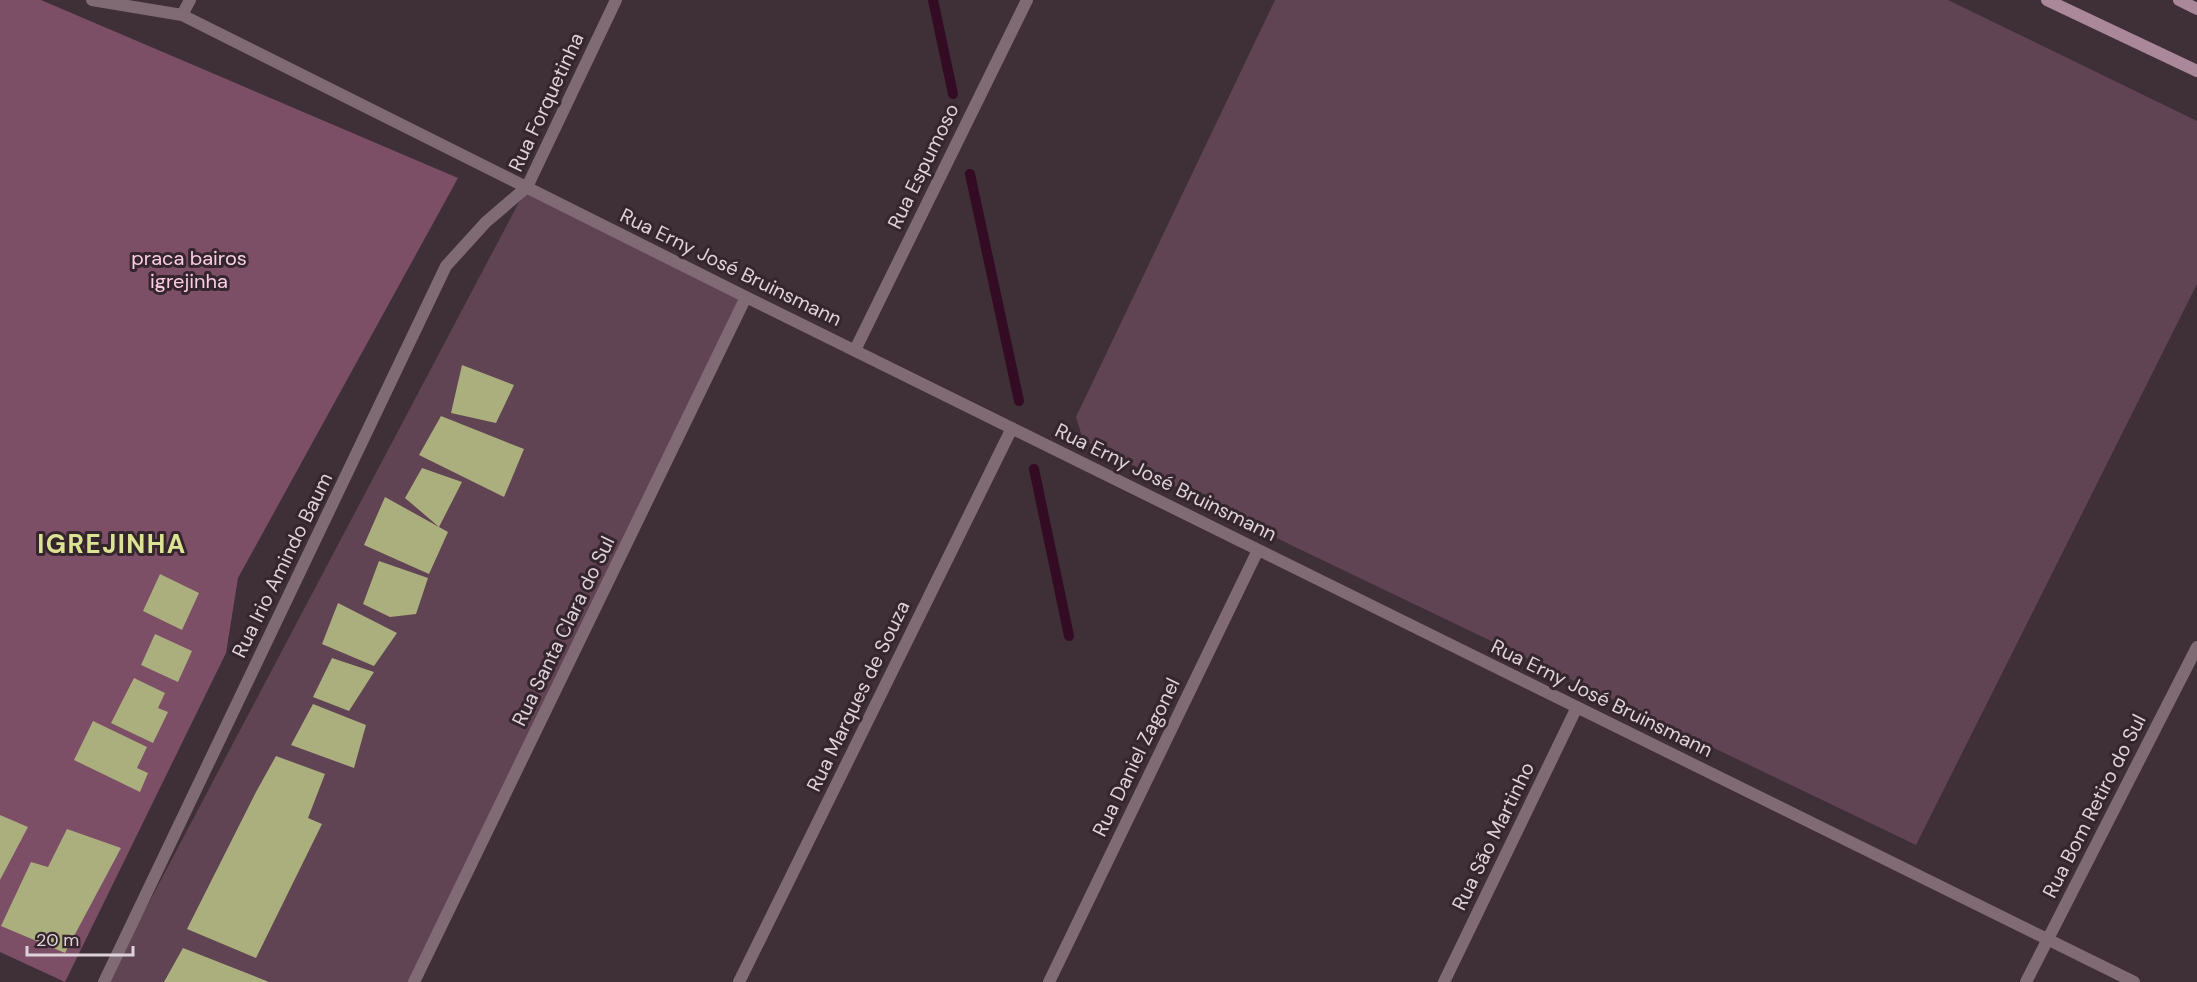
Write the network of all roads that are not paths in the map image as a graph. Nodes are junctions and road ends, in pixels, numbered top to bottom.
1 (92, 0) edge
2 (190, 0) edge
3 (616, 0) edge
4 (1027, 0) edge
5 (2047, 0) edge
6 (2179, 0) edge
7 (2197, 9) edge
8 (182, 15) junction
9 (2197, 71) edge
10 (527, 187) junction
11 (746, 297) junction
12 (855, 350) junction
13 (1012, 428) junction
14 (1258, 550) junction
15 (2197, 647) edge
16 (1577, 707) junction
17 (2046, 940) junction
18 (104, 982) edge
19 (414, 982) edge
20 (739, 982) edge
21 (1049, 982) edge
22 (1444, 982) edge
23 (2026, 982) edge
24 (2134, 982) edge

1 - 8 street, Rua Erny José Bruinsmann
2 - 8 street
3 - 10 street, Rua Forquetinha
4 - 12 street, Rua Espumoso
5 - 9 main road
6 - 7 main road
8 - 10 street, Rua Erny José Bruinsmann
10 - 11 street, Rua Erny José Bruinsmann
10 - 18 street, Rua Irio Amindo Baum
11 - 12 street, Rua Erny José Bruinsmann
11 - 19 street, Rua Santa Clara do Sul
12 - 13 street, Rua Erny José Bruinsmann
13 - 14 street, Rua Erny José Bruinsmann
13 - 20 street, Rua Marques de Souza
14 - 16 street, Rua Erny José Bruinsmann
14 - 21 street, Rua Daniel Zagonel
15 - 17 street, Rua Bom Retiro do Sul
16 - 17 street, Rua Erny José Bruinsmann
16 - 22 street, Rua São Martinho
17 - 23 street, Rua Bom Retiro do Sul
17 - 24 street, Rua Erny José Bruinsmann

